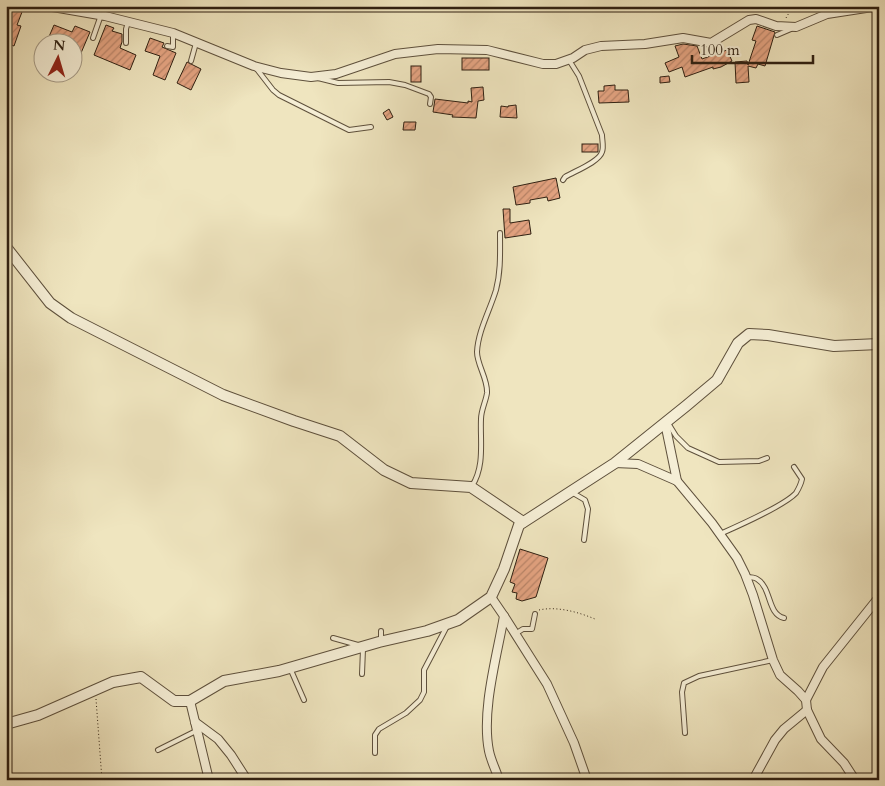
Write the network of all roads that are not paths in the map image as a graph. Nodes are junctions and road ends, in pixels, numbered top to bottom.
1 (47, 6) edge
2 (824, 6) edge
3 (879, 6) edge
4 (830, 14) junction
5 (100, 15) junction
6 (128, 22) junction
7 (796, 27) junction
8 (173, 33) junction
9 (777, 35) dead end
10 (93, 38) dead end
11 (196, 42) junction
12 (126, 43) dead end
13 (167, 46) dead end
14 (568, 60) junction
15 (192, 61) dead end
16 (254, 66) junction
17 (311, 77) junction
18 (430, 104) dead end
19 (371, 127) dead end
20 (562, 180) dead end
21 (500, 233) dead end
22 (6, 247) edge
23 (879, 344) edge
24 (666, 422) junction
25 (767, 458) dead end
26 (615, 463) junction
27 (794, 467) dead end
28 (677, 481) junction
29 (471, 487) junction
30 (571, 492) junction
31 (523, 522) junction
32 (720, 534) junction
33 (584, 540) dead end
34 (746, 576) junction
35 (491, 597) junction
36 (879, 597) edge
37 (535, 614) road end
38 (504, 616) junction
39 (784, 618) dead end
40 (448, 624) junction
41 (381, 631) dead end
42 (515, 634) junction
43 (333, 638) dead end
44 (382, 642) junction
45 (363, 647) junction
46 (773, 660) junction
47 (290, 668) junction
48 (362, 674) dead end
49 (304, 700) dead end
50 (806, 700) junction
51 (190, 701) junction
52 (807, 710) junction
53 (195, 722) junction
54 (6, 724) edge
55 (197, 731) junction
56 (685, 733) dead end
57 (158, 750) dead end
58 (375, 754) dead end
59 (209, 780) edge
60 (246, 780) edge
61 (499, 780) edge
62 (587, 780) edge
63 (753, 780) edge
64 (855, 780) edge

1 - 5 street
2 - 4 lane
3 - 4 street
4 - 7 street
5 - 6 street
5 - 10 lane
6 - 8 street
6 - 12 lane
7 - 9 lane
7 - 14 street
8 - 11 street
8 - 13 lane
11 - 15 lane
11 - 16 street
14 - 17 street
14 - 20 lane
16 - 17 street
16 - 19 lane
17 - 18 lane
21 - 29 lane
22 - 29 street
23 - 24 street
24 - 25 lane
24 - 26 street
24 - 28 street
26 - 28 street
26 - 30 street
27 - 32 lane
28 - 32 street
29 - 31 street
30 - 31 street
30 - 33 lane
31 - 35 street
32 - 34 street
34 - 39 lane
34 - 46 street
35 - 38 street
35 - 40 street
36 - 50 street
37 - 42 lane
38 - 42 street
38 - 61 street
40 - 44 street
40 - 58 lane
41 - 44 lane
42 - 62 street
43 - 45 lane
44 - 45 street
45 - 47 street
45 - 48 lane
46 - 50 street
46 - 56 lane
47 - 49 lane
47 - 51 street
50 - 52 street
51 - 53 street
51 - 54 street
52 - 63 street
52 - 64 street
53 - 55 street
53 - 60 street
55 - 57 lane
55 - 59 street

